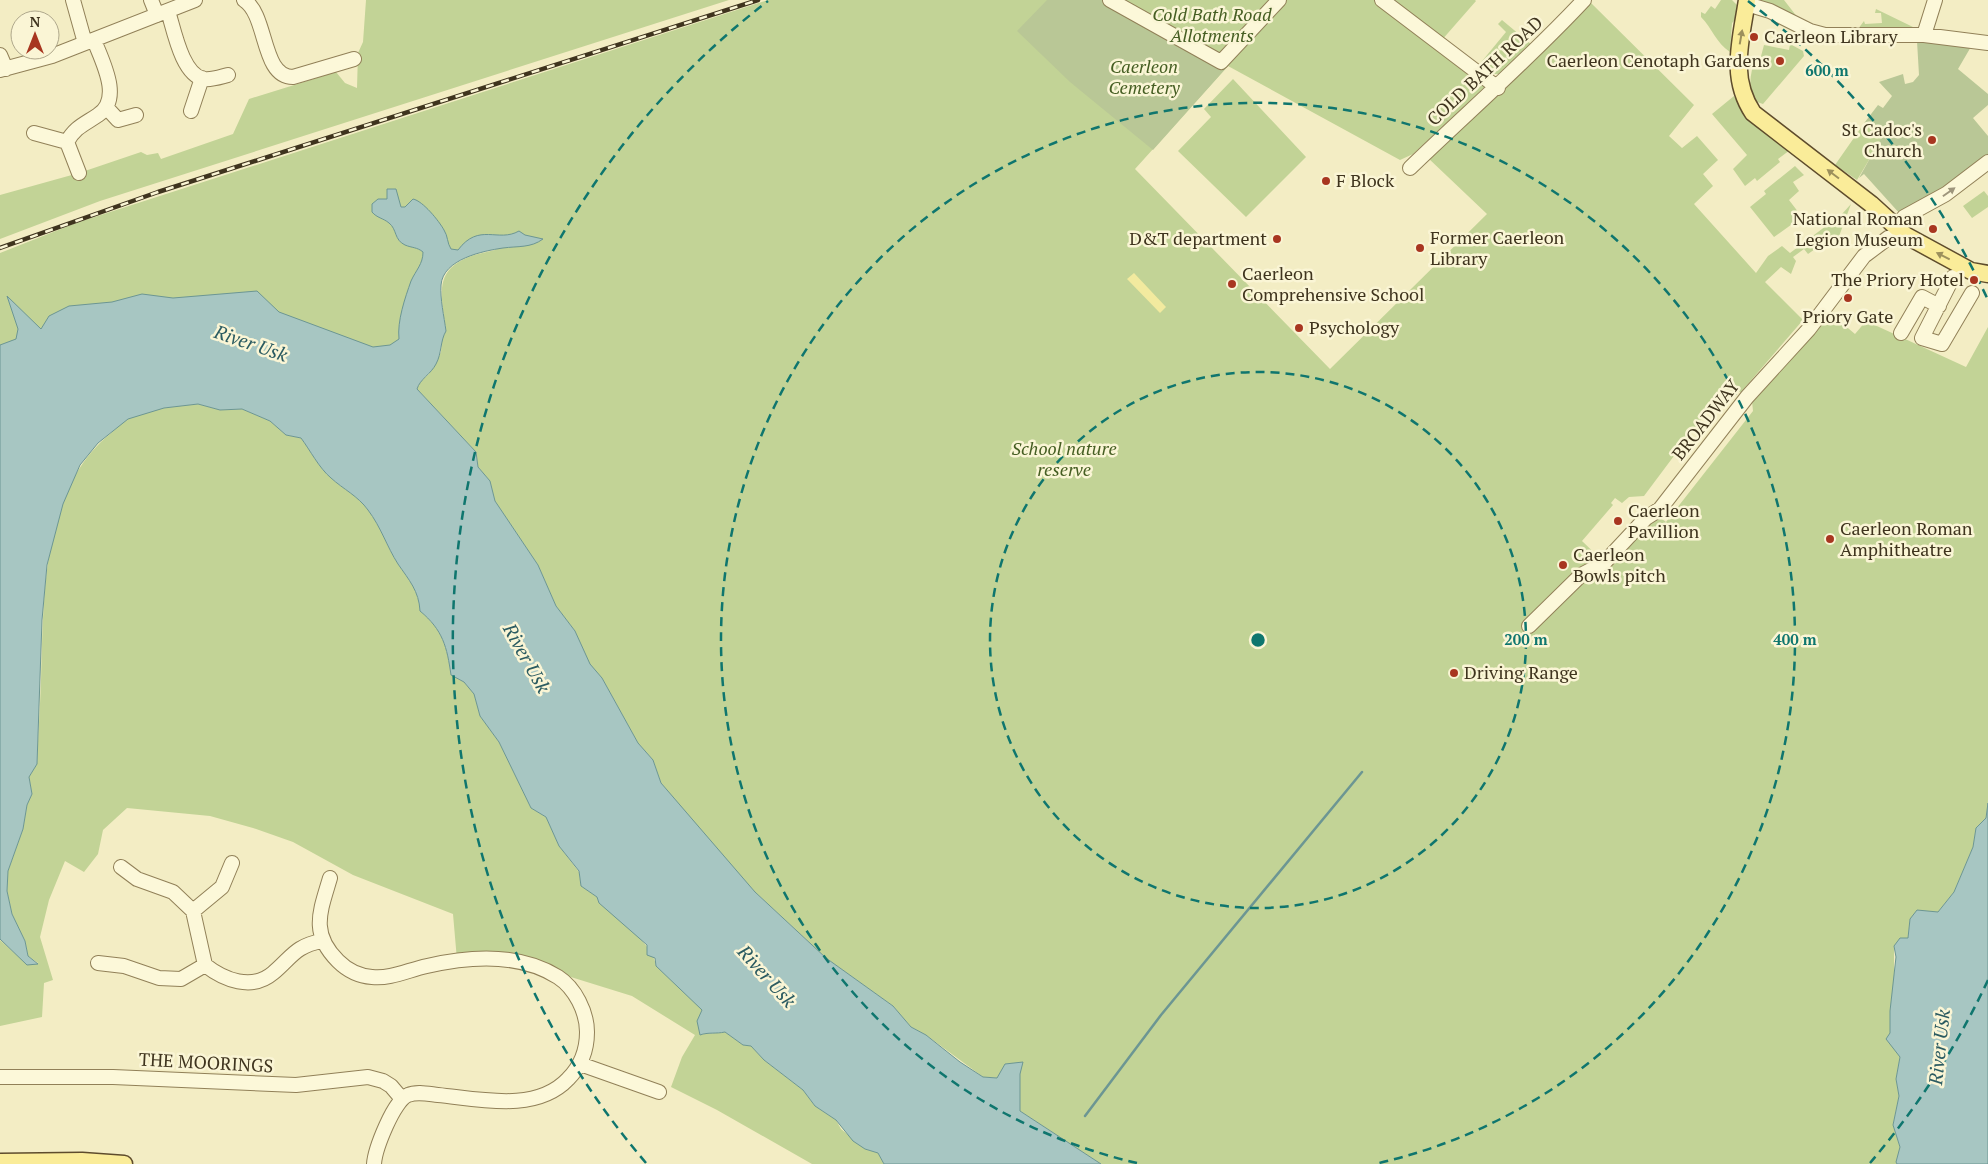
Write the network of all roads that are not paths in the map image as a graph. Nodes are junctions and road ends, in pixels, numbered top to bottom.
1 (73, 0) edge
2 (152, 0) edge
3 (195, 0) edge
4 (246, 0) edge
5 (1110, 0) edge
6 (1279, 0) edge
7 (1382, 0) edge
8 (1584, 0) edge
9 (1935, 0) edge
10 (1747, 2) edge
11 (162, 13) junction
12 (1924, 34) junction
13 (90, 42) junction
14 (1988, 43) edge
15 (0, 55) edge
16 (354, 59) dead end
17 (3, 70) edge
18 (228, 75) dead end
19 (202, 78) junction
20 (1498, 88) junction
21 (106, 107) junction
22 (191, 110) dead end
23 (136, 115) dead end
24 (34, 133) dead end
25 (67, 142) junction
26 (1988, 162) edge
27 (1410, 168) dead end
28 (79, 173) dead end
29 (1884, 216) junction
30 (1902, 232) junction
31 (1876, 245) junction
32 (1988, 274) edge
33 (1953, 277) dead end
34 (1972, 293) dead end
35 (1939, 306) junction
36 (1901, 333) dead end
37 (1529, 626) dead end
38 (232, 863) dead end
39 (121, 867) dead end
40 (330, 878) dead end
41 (193, 911) junction
42 (322, 941) junction
43 (98, 963) dead end
44 (205, 965) junction
45 (580, 1064) junction
46 (0, 1077) edge
47 (659, 1092) dead end
48 (402, 1099) junction
49 (0, 1162) edge
50 (124, 1164) edge
51 (374, 1164) edge

1 - 13 street
2 - 11 street
3 - 11 street
4 - 16 street
5 - 6 street
7 - 20 street
8 - 20 street, COLD BATH ROAD
9 - 12 street
10 - 12 street
29 -> 10 main road
11 - 13 street
11 - 19 street
12 - 14 street
13 - 17 street
13 - 21 street
15 - 17 street
18 - 19 street
19 - 22 street
20 - 27 street, COLD BATH ROAD
21 - 23 street
21 - 25 street
24 - 25 street
25 - 28 street
30 -> 26 street
29 - 30 main road
29 - 31 street
30 - 31 street, BROADWAY
32 -> 30 main road
31 - 37 street, BROADWAY
33 - 35 street
34 - 35 street
35 - 36 street
38 - 41 street
39 - 41 street
40 - 42 street
41 - 44 street
42 - 44 street
42 - 45 street
43 - 44 street
45 - 47 street
45 - 48 street
46 - 48 street, THE MOORINGS
48 - 51 street
49 - 50 main road

